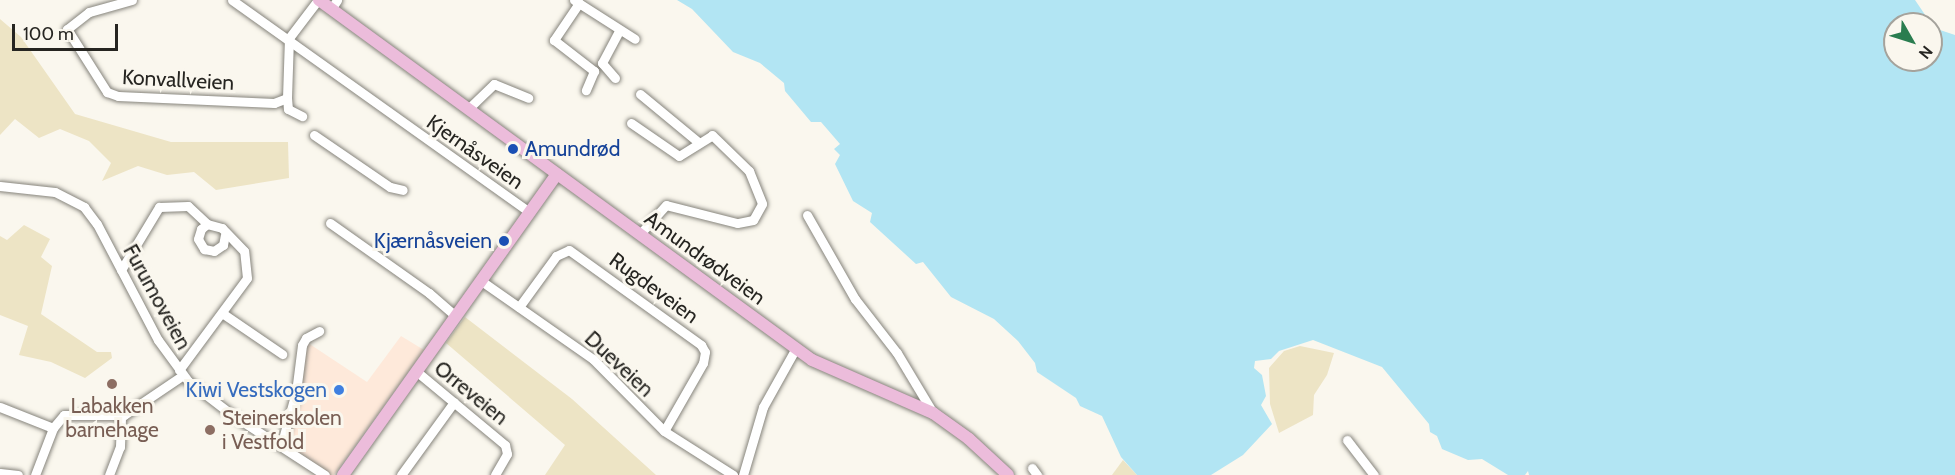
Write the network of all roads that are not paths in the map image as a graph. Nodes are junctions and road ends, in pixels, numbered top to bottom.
1 (132, 0) edge
2 (232, 0) edge
3 (319, 0) edge
4 (577, 2) edge
5 (334, 4) edge
6 (619, 30) junction
7 (289, 38) junction
8 (635, 39) dead end
9 (615, 78) dead end
10 (586, 90) dead end
11 (640, 94) dead end
12 (287, 98) junction
13 (528, 98) dead end
14 (468, 109) junction
15 (302, 116) dead end
16 (631, 123) dead end
17 (314, 135) dead end
18 (698, 142) junction
19 (558, 174) junction
20 (0, 186) edge
21 (403, 190) dead end
22 (529, 212) junction
23 (807, 214) dead end
24 (330, 223) dead end
25 (207, 224) junction
26 (640, 234) junction
27 (225, 235) junction
28 (122, 270) junction
29 (480, 280) junction
30 (519, 308) junction
31 (222, 313) junction
32 (455, 316) junction
33 (320, 331) dead end
34 (796, 348) junction
35 (282, 354) dead end
36 (416, 371) junction
37 (181, 373) junction
38 (454, 402) junction
39 (0, 407) edge
40 (933, 413) junction
41 (121, 416) junction
42 (53, 428) junction
43 (664, 431) junction
44 (1347, 440) dead end
45 (281, 446) junction
46 (0, 473) edge
47 (18, 475) edge
48 (35, 475) edge
49 (108, 475) edge
50 (325, 475) edge
51 (343, 475) edge
52 (401, 475) edge
53 (495, 475) edge
54 (733, 475) edge
55 (743, 475) edge
56 (1008, 475) edge
57 (1374, 475) edge

1 - 12 street, Konvallveien
2 - 7 street
3 - 5 main road, Amundrødveien
3 - 7 street
4 - 6 street
4 - 10 street
5 - 14 main road, Amundrødveien
6 - 8 street
6 - 9 street
7 - 12 street
7 - 22 street, Kjernåsveien
11 - 18 street
12 - 15 street
13 - 14 street
14 - 19 main road, Amundrødveien
16 - 18 street
17 - 21 street
18 - 26 street
19 - 22 main road, Kjernåsveien
19 - 26 main road, Amundrødveien
20 - 28 street, Furumoveien
22 - 29 main road, Kjernåsveien
23 - 40 street, Amundrødveien
24 - 32 street
25 - 27 street
25 - 27 street
25 - 28 street
26 - 34 main road, Amundrødveien
27 - 31 street
28 - 37 street, Furumoveien
29 - 30 street, Dueveien
29 - 32 main road, Kjernåsveien
30 - 43 street, Dueveien
30 - 43 street, Rugdeveien
31 - 35 street
31 - 37 street
32 - 36 main road, Kjernåsveien
33 - 45 street
34 - 40 main road, Amundrødveien
34 - 55 street
36 - 38 street, Orreveien
36 - 51 main road, Kjernåsveien
37 - 41 street
37 - 45 street, Furumoveien
38 - 52 street
38 - 53 street, Orreveien
39 - 42 street
40 - 56 main road, Amundrødveien
41 - 42 street
41 - 49 street
42 - 48 street
43 - 54 street, Dueveien
44 - 57 street
45 - 50 street, Furumoveien
46 - 47 street

